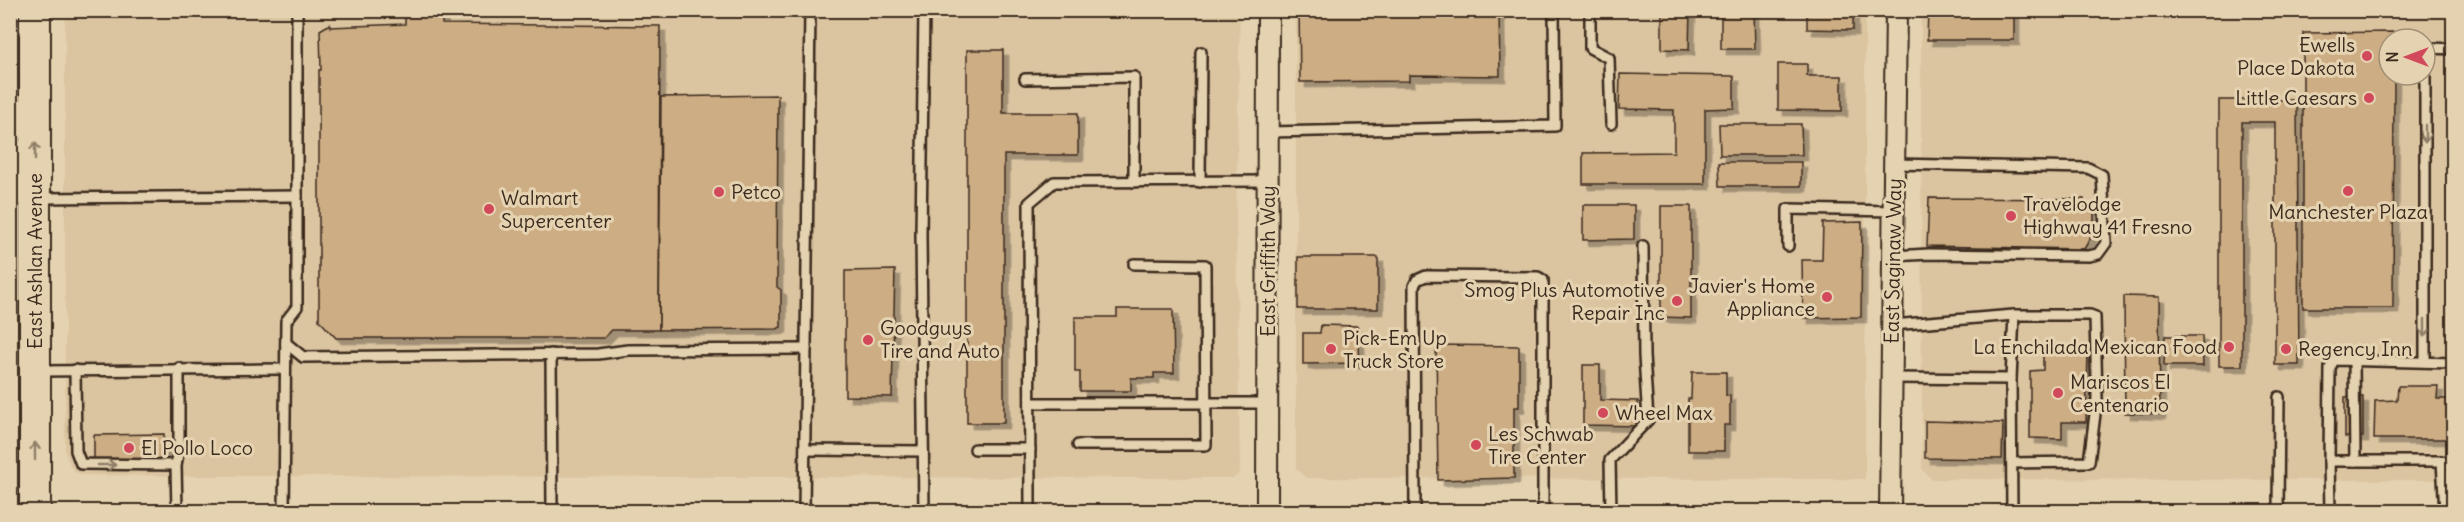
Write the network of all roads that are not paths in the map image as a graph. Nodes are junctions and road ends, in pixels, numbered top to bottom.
1 (297, 10) edge
2 (810, 10) edge
3 (924, 10) edge
4 (1268, 10) edge
5 (1554, 10) edge
6 (1590, 10) edge
7 (1896, 10) edge
8 (35, 12) edge
9 (2437, 48) edge
10 (2454, 49) edge
11 (1201, 52) dead end
12 (1025, 79) dead end
13 (2425, 87) edge
14 (1611, 124) dead end
15 (1268, 132) junction
16 (10, 153) edge
17 (1894, 164) junction
18 (1268, 181) junction
19 (1134, 182) junction
20 (1200, 182) junction
21 (297, 196) junction
22 (35, 198) junction
23 (1894, 211) junction
24 (1643, 246) dead end
25 (1788, 246) dead end
26 (1893, 256) junction
27 (1134, 264) dead end
28 (2014, 315) junction
29 (1892, 325) junction
30 (286, 343) junction
31 (806, 349) junction
32 (551, 354) junction
33 (2354, 360) junction
34 (2425, 362) junction
35 (2454, 363) edge
36 (179, 368) junction
37 (285, 369) junction
38 (75, 370) junction
39 (35, 371) junction
40 (1892, 378) junction
41 (2011, 379) junction
42 (2279, 397) dead end
43 (1030, 403) junction
44 (1206, 403) junction
45 (1268, 403) junction
46 (1078, 445) dead end
47 (975, 449) dead end
48 (1030, 449) junction
49 (805, 450) junction
50 (923, 451) junction
51 (2329, 461) junction
52 (2355, 461) junction
53 (2442, 461) junction
54 (2454, 461) edge
55 (2012, 463) junction
56 (176, 465) junction
57 (33, 511) edge
58 (177, 512) edge
59 (284, 512) edge
60 (552, 512) edge
61 (804, 512) edge
62 (924, 512) edge
63 (1030, 512) edge
64 (1267, 512) edge
65 (1415, 512) edge
66 (1543, 512) edge
67 (1611, 512) edge
68 (1890, 512) edge
69 (2012, 512) edge
70 (2278, 512) edge
71 (2330, 512) edge
72 (2445, 512) edge

1 - 21 lane
2 - 31 lane
3 - 50 lane
4 - 15 street, East Griffith Way
5 - 15 lane
6 - 14 lane
7 - 17 street, East Saginaw Way
22 -> 8 main road, East Ashlan Avenue
9 - 10 lane
11 - 20 lane
12 - 19 lane
13 -> 34 lane
15 - 18 street, East Griffith Way
16 - 22 main road
17 - 23 street, East Saginaw Way
17 - 26 lane
18 - 20 lane
18 - 45 street, East Griffith Way
19 - 20 lane
19 - 43 lane
21 - 22 lane
21 - 30 lane
22 - 39 main road, East Ashlan Avenue
23 - 25 lane
23 - 26 street, East Saginaw Way
24 - 67 lane
26 - 29 street, East Saginaw Way
27 - 44 lane
28 - 29 lane
28 - 41 lane
28 - 55 lane
29 - 40 street, East Saginaw Way
30 - 32 lane
30 - 37 lane
31 - 32 lane
31 - 49 lane
32 - 60 lane
33 - 34 lane
33 - 51 lane
33 - 52 lane
34 - 35 lane
36 - 37 lane
36 - 38 lane
36 - 56 lane
37 - 59 lane
38 - 39 lane
38 -> 56 lane
57 -> 39 main road, East Ashlan Avenue
40 - 41 lane
40 - 68 street, East Saginaw Way
41 - 55 lane
42 - 70 lane
43 - 44 lane
43 - 48 lane
44 - 45 lane
44 - 46 lane
45 - 64 street, East Griffith Way
47 - 48 lane
48 - 63 lane
49 - 50 lane
49 - 61 lane
50 - 62 lane
51 - 52 lane
51 - 71 lane
52 - 53 lane
53 - 54 lane
53 - 72 lane
55 - 69 lane
56 - 58 lane
65 - 66 lane

